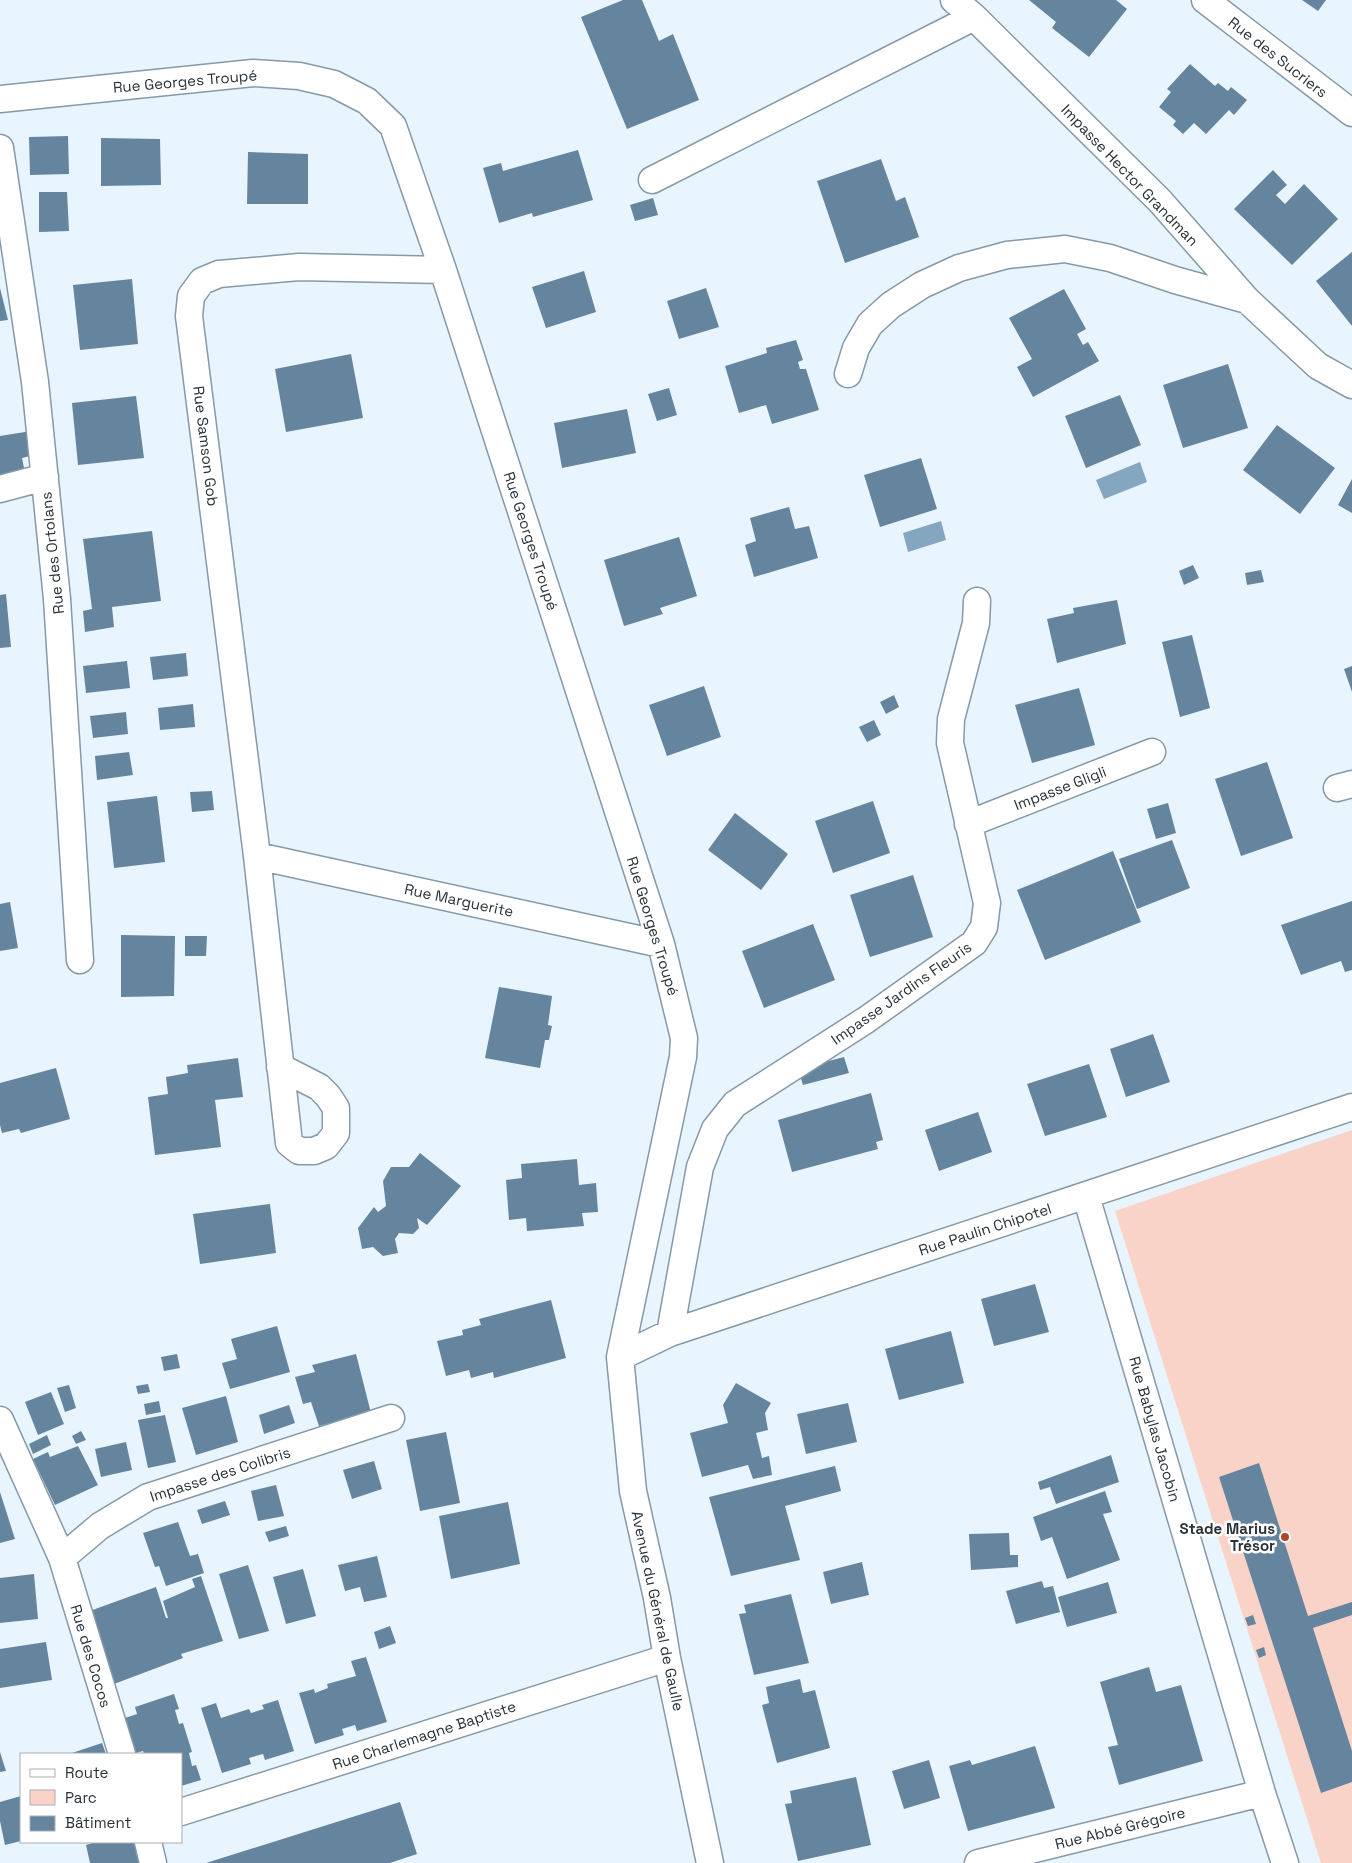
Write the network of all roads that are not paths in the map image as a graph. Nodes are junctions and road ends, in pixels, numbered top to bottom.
1 (954, 0) edge
2 (1205, 0) edge
3 (974, 17) junction
4 (0, 100) edge
5 (1352, 113) edge
6 (0, 148) edge
7 (652, 180) dead end
8 (443, 270) junction
9 (1247, 300) junction
10 (848, 374) dead end
11 (1352, 385) edge
12 (44, 477) junction
13 (0, 490) edge
14 (977, 601) dead end
15 (1152, 752) dead end
16 (968, 824) junction
17 (258, 856) junction
18 (661, 944) junction
19 (80, 960) dead end
20 (280, 1067) dead end
21 (1352, 1107) edge
22 (1086, 1196) junction
23 (670, 1333) junction
24 (620, 1357) junction
25 (391, 1418) dead end
26 (0, 1420) edge
27 (62, 1558) junction
28 (667, 1658) junction
29 (122, 1753) edge
30 (1262, 1793) junction
31 (182, 1812) edge
32 (148, 1843) edge
33 (986, 1862) edge
34 (153, 1863) edge
35 (710, 1863) edge
36 (1285, 1863) edge

1 - 3 street, Impasse Hector Grandman
2 - 5 street, Rue des Sucriers
3 - 7 street
3 - 9 street, Impasse Hector Grandman
4 - 8 street, Rue Georges Troupé
6 - 12 street, Rue des Ortolans
8 - 17 street, Rue Samson Gob
8 - 18 street, Rue Georges Troupé
9 - 10 street
9 - 11 street, Impasse Hector Grandman
12 - 13 street
12 - 19 street, Rue des Ortolans
14 - 16 street, Impasse Jardins Fleuris
15 - 16 street, Impasse Gligli
16 - 23 street, Impasse Jardins Fleuris
17 - 18 street, Rue Marguerite
17 - 20 street, Rue Samson Gob
18 - 24 street, Rue Georges Troupé
21 - 22 street, Rue Paulin Chipotel
22 - 23 street, Rue Paulin Chipotel
22 - 30 street, Rue Babylas Jacobin
23 - 24 street, Rue Paulin Chipotel
24 - 28 street, Avenue du Général de Gaulle
25 - 27 street, Impasse des Colibris
26 - 27 street, Rue des Cocos
27 - 29 street, Rue des Cocos
28 - 31 street, Rue Charlemagne Baptiste
28 - 35 street, Avenue du Général de Gaulle
30 - 33 street, Rue Abbé Grégoire
30 - 36 street, Rue Babylas Jacobin
32 - 34 street

